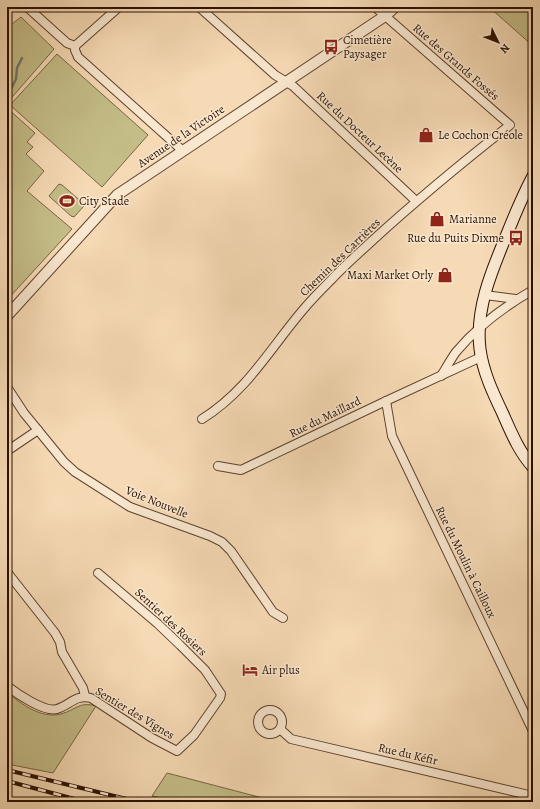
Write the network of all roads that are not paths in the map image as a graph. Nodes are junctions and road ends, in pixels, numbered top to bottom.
1 (27, 7) edge
2 (118, 7) edge
3 (199, 7) edge
4 (375, 7) edge
5 (395, 7) edge
6 (385, 16) junction
7 (75, 46) junction
8 (286, 82) junction
9 (510, 125) joint
10 (184, 151) junction
11 (533, 176) edge
12 (416, 201) junction
13 (533, 290) edge
14 (485, 295) junction
15 (516, 300) junction
16 (7, 316) edge
17 (479, 328) junction
18 (481, 357) junction
19 (441, 376) junction
20 (7, 387) edge
21 (386, 401) junction
22 (202, 419) dead end
23 (38, 430) junction
24 (7, 452) edge
25 (218, 466) dead end
26 (533, 467) edge
27 (7, 572) edge
28 (98, 573) dead end
29 (283, 618) dead end
30 (7, 686) edge
31 (85, 696) junction
32 (221, 696) joint
33 (280, 729) dead end
34 (533, 731) edge
35 (533, 796) edge

1 - 7 street
2 - 7 street
3 - 8 street, Rue du Docteur Lecène
4 - 6 street, Rue des Grands Fossés
5 - 6 street, Avenue de la Victoire
6 - 8 street, Avenue de la Victoire
6 - 9 street, Rue des Grands Fossés
7 - 10 street
8 - 10 street, Avenue de la Victoire
8 - 12 street, Rue du Docteur Lecène
9 - 12 street, Chemin des Carrières
10 - 16 street, Avenue de la Victoire
11 - 14 main road
12 - 22 street, Chemin des Carrières
13 - 15 street
14 - 15 street
14 - 17 main road
15 - 17 street
17 - 18 main road
17 - 19 street
18 - 19 street, Rue du Maillard
18 - 26 main road
19 - 21 street, Rue du Maillard
20 - 23 street, Voie Nouvelle
21 - 25 street, Rue du Maillard
21 - 34 street, Rue du Moulin à Cailloux
23 - 24 street
23 - 29 street, Voie Nouvelle
27 - 31 street, Sentier des Vignes
28 - 32 street, Sentier des Rosiers
30 - 31 street
31 - 32 street, Sentier des Vignes
33 - 35 street, Rue du Kéfir

